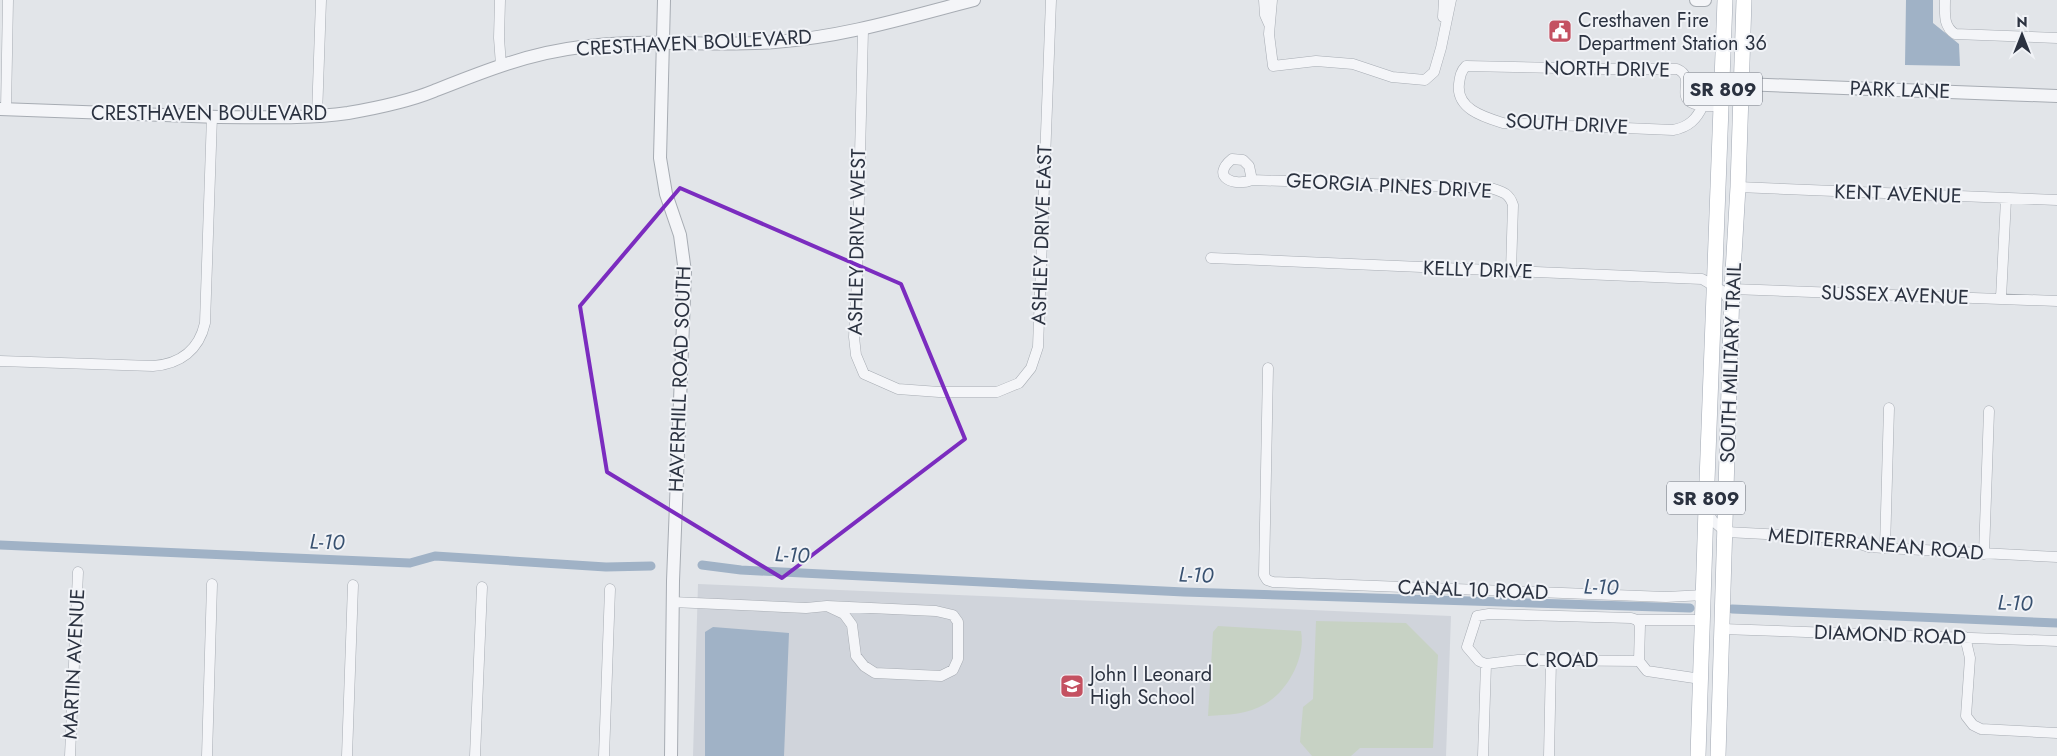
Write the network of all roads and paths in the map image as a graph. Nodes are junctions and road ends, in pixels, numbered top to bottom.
1 (8, 0) edge
2 (321, 0) edge
3 (500, 0) edge
4 (664, 0) edge
5 (974, 0) edge
6 (1051, 0) edge
7 (1264, 0) edge
8 (1272, 0) edge
9 (1444, 0) edge
10 (1451, 0) edge
11 (1696, 0) edge
12 (1705, 0) edge
13 (1726, 0) edge
14 (1744, 0) edge
15 (1945, 0) edge
16 (1446, 25) junction
17 (1270, 27) junction
18 (863, 30) junction
19 (2057, 38) edge
20 (663, 42) junction
21 (501, 65) junction
22 (1466, 66) joint
23 (1742, 84) junction
24 (2057, 96) edge
25 (1703, 105) junction
26 (1722, 106) junction
27 (3, 109) edge
28 (212, 116) junction
29 (317, 116) junction
30 (1252, 180) dead end
31 (1738, 187) junction
32 (2006, 199) junction
33 (2057, 200) edge
34 (1717, 240) junction
35 (1734, 257) junction
36 (1211, 258) dead end
37 (1511, 271) junction
38 (1716, 286) junction
39 (1732, 289) junction
40 (2001, 298) junction
41 (2057, 301) edge
42 (1732, 307) junction
43 (0, 361) edge
44 (1268, 368) dead end
45 (939, 392) joint
46 (1889, 408) dead end
47 (1989, 411) dead end
48 (1706, 508) junction
49 (1726, 532) junction
50 (1885, 548) junction
51 (1705, 552) junction
52 (1984, 554) junction
53 (2057, 557) edge
54 (78, 572) dead end
55 (212, 584) dead end
56 (353, 585) dead end
57 (482, 587) dead end
58 (610, 589) dead end
59 (1704, 595) junction
60 (672, 602) junction
61 (827, 606) junction
62 (1637, 620) junction
63 (1703, 620) junction
64 (1722, 629) junction
65 (1965, 637) junction
66 (2057, 641) edge
67 (1550, 660) junction
68 (1638, 661) junction
69 (1486, 664) junction
70 (1721, 666) junction
71 (1701, 679) junction
72 (2057, 733) edge
73 (70, 756) edge
74 (207, 756) edge
75 (347, 756) edge
76 (475, 756) edge
77 (604, 756) edge
78 (671, 756) edge
79 (1483, 756) edge
80 (1549, 756) edge
81 (1698, 756) edge
82 (1718, 756) edge

1 - 27 street
2 - 29 street
3 - 21 street
4 - 20 street, HAVERHILL ROAD SOUTH
5 - 18 street, CRESTHAVEN BOULEVARD
6 - 45 street, ASHLEY DRIVE EAST
7 - 17 street
8 - 17 street
9 - 16 street
10 - 16 street
11 - 12 street
13 - 26 main road, SOUTH MILITARY TRAIL / SR 809
14 - 23 main road, SOUTH MILITARY TRAIL / SR 809
15 - 19 street
16 - 17 street
18 - 20 street, CRESTHAVEN BOULEVARD
18 - 45 street, ASHLEY DRIVE WEST
20 - 21 street, CRESTHAVEN BOULEVARD
20 - 60 street, HAVERHILL ROAD SOUTH
21 - 29 street, CRESTHAVEN BOULEVARD
22 - 25 street, NORTH DRIVE
22 - 25 street, SOUTH DRIVE
23 - 24 street, PARK LANE
23 - 31 main road, SOUTH MILITARY TRAIL / SR 809
25 - 26 street
26 - 34 main road, SOUTH MILITARY TRAIL / SR 809
27 - 28 street, CRESTHAVEN BOULEVARD
28 - 29 street, CRESTHAVEN BOULEVARD
28 - 43 street
30 - 37 street, GEORGIA PINES DRIVE
31 - 32 street, KENT AVENUE
31 - 35 main road, SOUTH MILITARY TRAIL / SR 809
32 - 33 street, KENT AVENUE
32 - 40 street
34 - 35 main road
34 - 38 main road, SOUTH MILITARY TRAIL / SR 809
35 - 39 main road, SOUTH MILITARY TRAIL / SR 809
36 - 37 street, KELLY DRIVE
37 - 38 street, KELLY DRIVE
38 - 42 street
38 - 48 main road, SOUTH MILITARY TRAIL / SR 809
39 - 40 street, SUSSEX AVENUE
39 - 42 main road, SOUTH MILITARY TRAIL / SR 809
40 - 41 street, SUSSEX AVENUE
42 - 49 main road, SOUTH MILITARY TRAIL / SR 809
44 - 59 street, CANAL 10 ROAD
46 - 50 street
47 - 52 street
48 - 49 street
48 - 51 main road, SOUTH MILITARY TRAIL / SR 809
49 - 50 street, MEDITERRANEAN ROAD
49 - 64 main road, SOUTH MILITARY TRAIL / SR 809
50 - 52 street, MEDITERRANEAN ROAD
51 - 59 main road, SOUTH MILITARY TRAIL / SR 809
51 - 70 main road
52 - 53 street, MEDITERRANEAN ROAD
54 - 73 street, MARTIN AVENUE
55 - 74 street
56 - 75 street
57 - 76 street
58 - 77 street
59 - 63 main road, SOUTH MILITARY TRAIL / SR 809
60 - 61 street
60 - 78 street, HAVERHILL ROAD SOUTH
61 - 61 street
62 - 63 street
62 - 68 street
62 - 69 street
63 - 71 main road, SOUTH MILITARY TRAIL / SR 809
64 - 65 street, DIAMOND ROAD
64 - 70 main road, SOUTH MILITARY TRAIL / SR 809
65 - 66 street, DIAMOND ROAD
65 - 72 street
67 - 68 street, C ROAD
67 - 69 street, C ROAD
67 - 80 street
68 - 71 street
69 - 79 street
70 - 82 main road, SOUTH MILITARY TRAIL / SR 809
71 - 81 main road, SOUTH MILITARY TRAIL / SR 809

